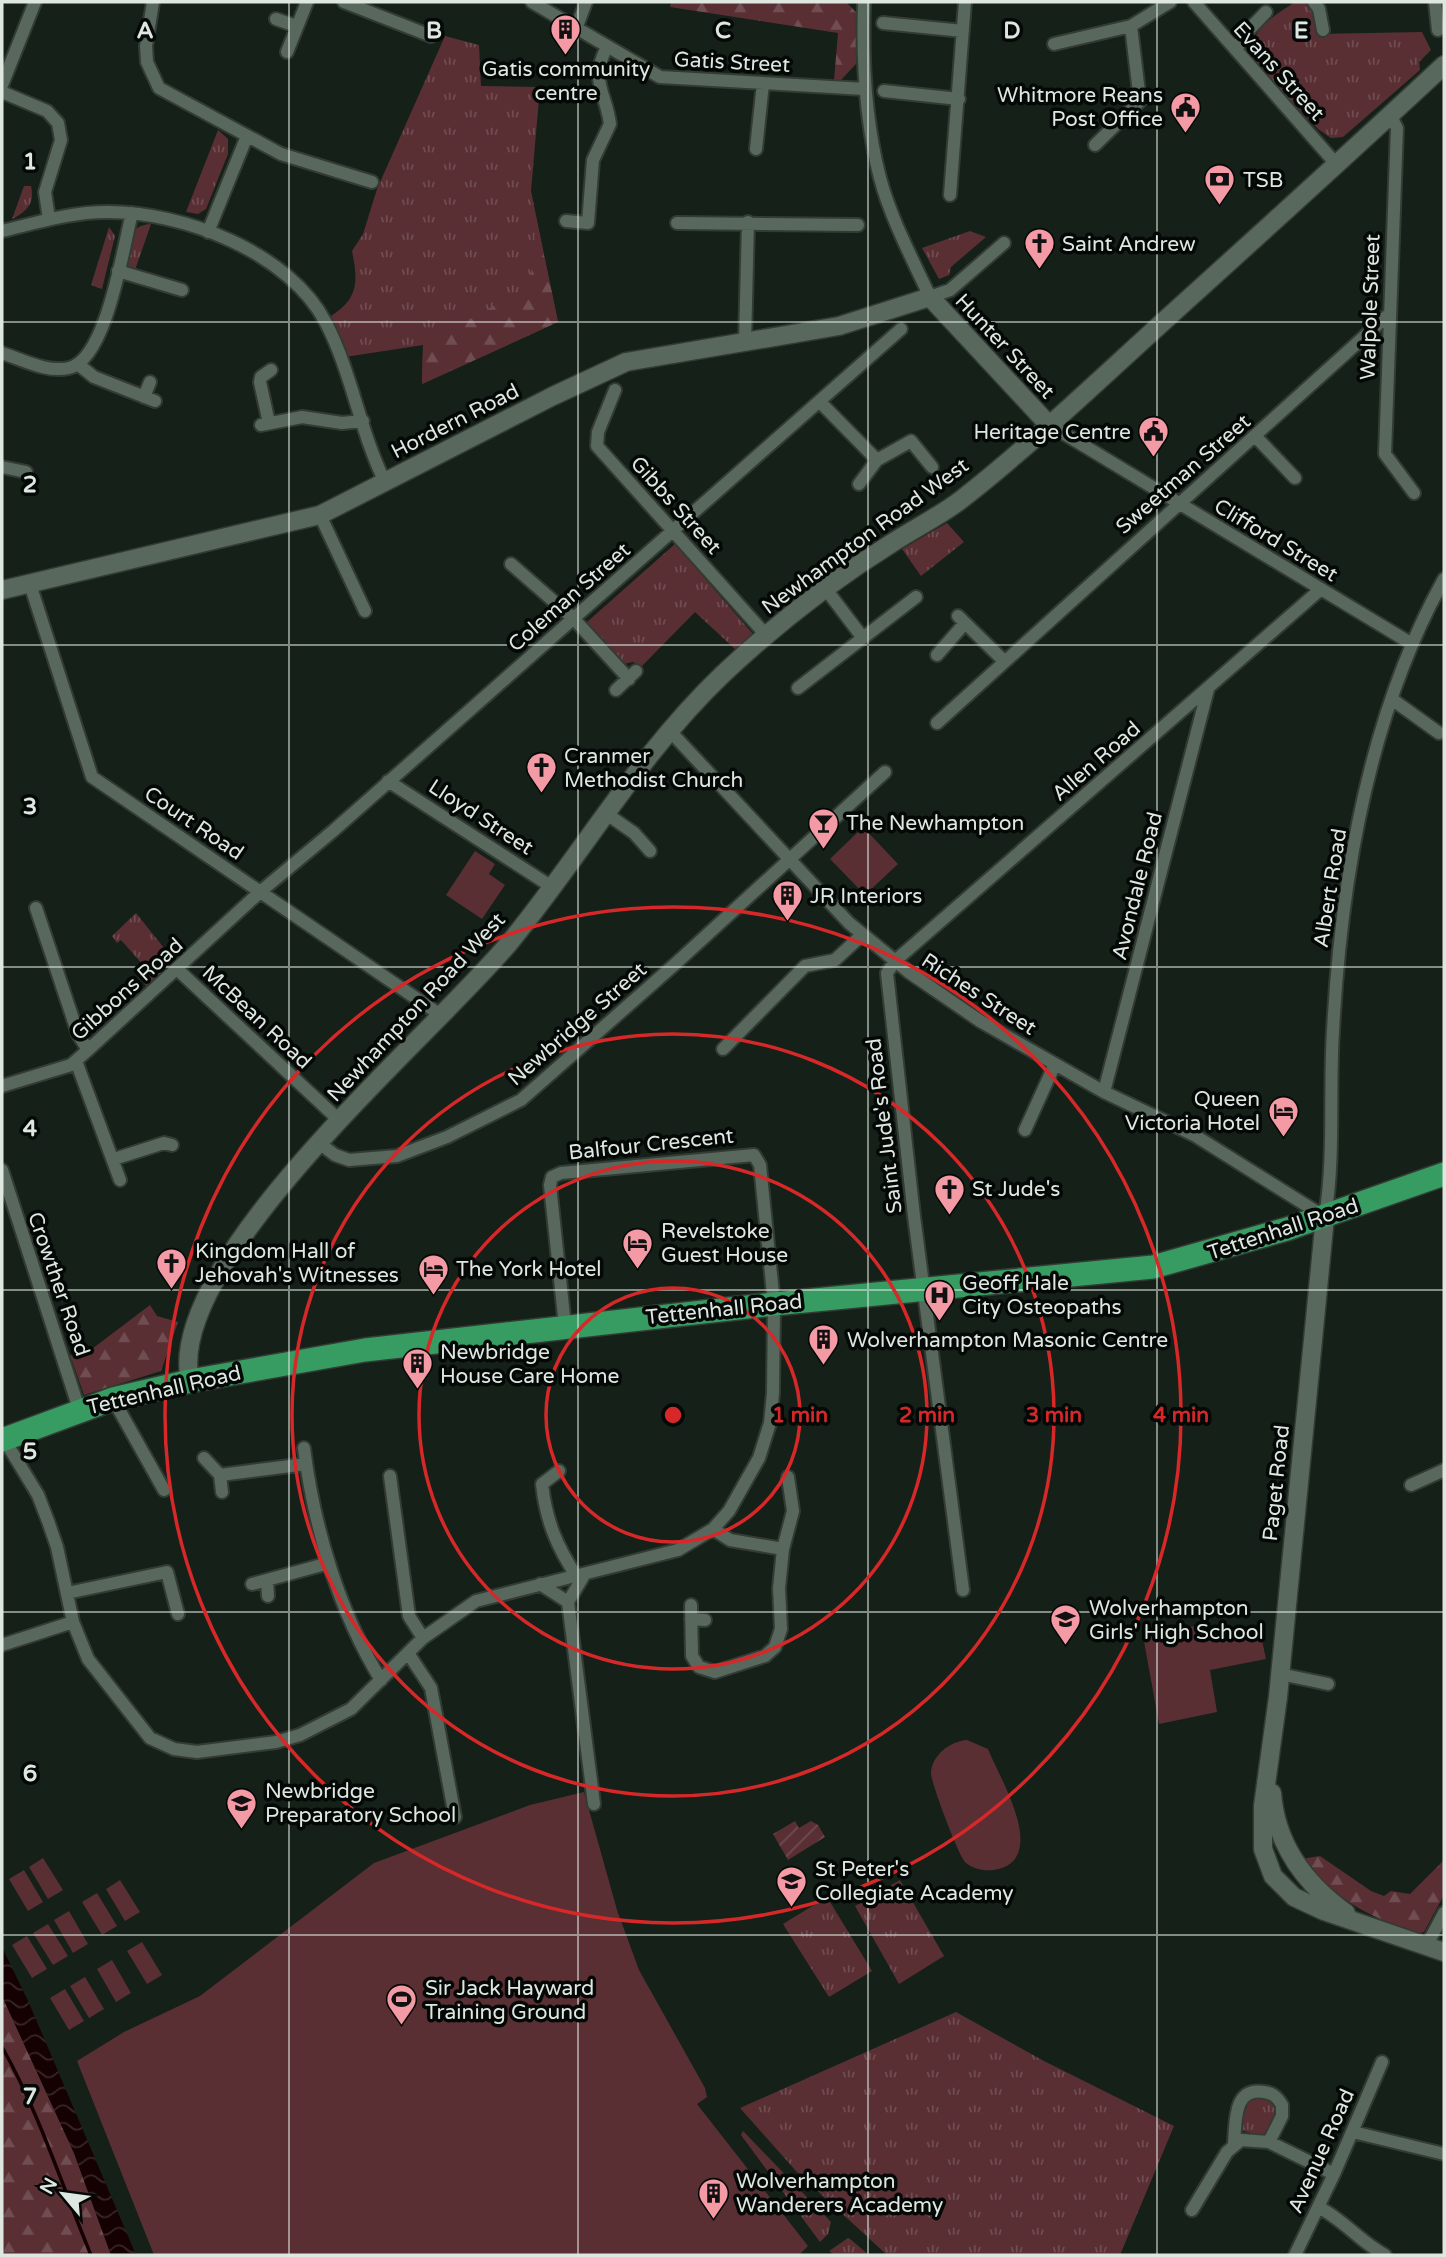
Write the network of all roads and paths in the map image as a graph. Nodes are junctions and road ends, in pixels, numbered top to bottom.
1 (35, 2) edge
2 (153, 2) edge
3 (307, 2) edge
4 (344, 2) edge
5 (532, 2) edge
6 (586, 2) edge
7 (864, 2) edge
8 (965, 2) edge
9 (1170, 2) edge
10 (1194, 2) edge
11 (1314, 2) edge
12 (1435, 2) edge
13 (1266, 12) dead end
14 (276, 19) dead end
15 (883, 23) dead end
16 (296, 26) junction
17 (1131, 26) junction
18 (576, 29) junction
19 (1323, 30) dead end
20 (1438, 30) dead end
21 (962, 31) junction
22 (431, 36) dead end
23 (1054, 44) dead end
24 (607, 47) junction
25 (1236, 50) junction
26 (287, 52) dead end
27 (1444, 65) edge
28 (763, 83) junction
29 (2, 85) edge
30 (866, 89) junction
31 (884, 91) dead end
32 (2, 92) edge
33 (959, 99) junction
34 (1390, 116) junction
35 (247, 136) junction
36 (1095, 145) dead end
37 (756, 149) dead end
38 (1337, 165) junction
39 (372, 182) dead end
40 (950, 195) dead end
41 (132, 213) junction
42 (49, 219) junction
43 (566, 221) dead end
44 (748, 222) junction
45 (677, 223) dead end
46 (858, 225) dead end
47 (2, 232) edge
48 (208, 232) junction
49 (1003, 243) dead end
50 (118, 271) junction
51 (181, 290) dead end
52 (930, 297) junction
53 (1387, 316) junction
54 (901, 329) dead end
55 (745, 342) junction
56 (2, 354) edge
57 (79, 365) junction
58 (271, 370) dead end
59 (150, 383) dead end
60 (615, 390) dead end
61 (820, 402) junction
62 (363, 421) junction
63 (1048, 425) junction
64 (1256, 437) junction
65 (877, 460) junction
66 (932, 467) dead end
67 (3, 471) edge
68 (26, 472) dead end
69 (1295, 478) dead end
70 (385, 482) junction
71 (859, 484) dead end
72 (1414, 493) dead end
73 (1178, 503) junction
74 (320, 515) junction
75 (673, 531) junction
76 (511, 564) dead end
77 (1444, 579) edge
78 (30, 584) junction
79 (825, 588) junction
80 (1321, 589) junction
81 (2, 590) edge
82 (916, 597) dead end
83 (365, 611) dead end
84 (574, 619) junction
85 (766, 635) junction
86 (863, 638) junction
87 (1412, 644) junction
88 (937, 655) dead end
89 (1004, 662) junction
90 (798, 688) dead end
91 (1208, 689) junction
92 (616, 690) dead end
93 (1393, 700) junction
94 (937, 723) dead end
95 (669, 730) junction
96 (1439, 733) dead end
97 (885, 772) dead end
98 (388, 781) junction
99 (604, 812) junction
100 (650, 851) dead end
101 (790, 859) junction
102 (552, 887) junction
103 (260, 892) junction
104 (36, 908) dead end
105 (862, 935) junction
106 (895, 961) junction
107 (177, 969) junction
108 (442, 1016) junction
109 (723, 1049) dead end
110 (88, 1050) junction
111 (76, 1061) junction
112 (1055, 1065) junction
113 (2, 1086) edge
114 (1104, 1092) junction
115 (340, 1121) junction
116 (1025, 1130) dead end
117 (319, 1143) junction
118 (172, 1145) dead end
119 (114, 1159) junction
120 (2, 1170) edge
121 (1444, 1174) edge
122 (120, 1180) dead end
123 (1325, 1217) junction
124 (923, 1288) junction
125 (774, 1304) junction
126 (565, 1326) junction
127 (190, 1381) junction
128 (113, 1399) junction
129 (79, 1409) junction
130 (3, 1439) edge
131 (304, 1448) dead end
132 (204, 1458) dead end
133 (306, 1464) junction
134 (1444, 1470) edge
135 (559, 1471) dead end
136 (220, 1475) junction
137 (390, 1476) dead end
138 (788, 1477) dead end
139 (1411, 1485) dead end
140 (164, 1490) dead end
141 (222, 1492) dead end
142 (713, 1529) junction
143 (783, 1549) junction
144 (329, 1563) junction
145 (580, 1577) junction
146 (267, 1580) junction
147 (252, 1584) dead end
148 (540, 1584) junction
149 (963, 1590) dead end
150 (67, 1593) junction
151 (268, 1596) dead end
152 (568, 1602) junction
153 (691, 1605) dead end
154 (178, 1614) dead end
155 (691, 1619) junction
156 (705, 1620) dead end
157 (72, 1622) junction
158 (423, 1638) junction
159 (2, 1644) edge
160 (408, 1653) junction
161 (1280, 1674) junction
162 (381, 1680) junction
163 (1328, 1684) dead end
164 (1270, 1754) junction
165 (594, 1804) dead end
166 (454, 1817) dead end
167 (1444, 1913) edge
168 (1354, 1919) junction
169 (1427, 1945) junction
170 (1444, 1951) edge
171 (1382, 2062) dead end
172 (1353, 2132) junction
173 (1269, 2142) junction
174 (1234, 2143) junction
175 (1444, 2154) edge
176 (1334, 2174) junction
177 (1318, 2207) junction
178 (1192, 2210) dead end
179 (1295, 2255) edge
180 (1385, 2255) edge

1 - 29 street
2 - 35 street
3 - 16 street
4 - 22 street
5 - 18 street, Gatis Street
6 - 18 street
7 - 30 street
8 - 21 street
9 - 17 street
10 - 25 street, Evans Street
11 - 19 street
12 - 20 street
13 - 25 street
14 - 16 street
15 - 21 street
16 - 26 street
17 - 23 street
17 - 36 street
18 - 24 street, Gatis Street
21 - 33 street
24 - 28 street, Gatis Street
24 - 43 street
25 - 38 street, Evans Street
27 - 34 street, Newhampton Road West
28 - 30 street, Gatis Street
28 - 37 street
30 - 52 street
31 - 33 street
32 - 42 street
33 - 40 street
34 - 38 street, Newhampton Road West
34 - 53 street, Walpole Street
35 - 39 street
35 - 48 street
38 - 63 street, Newhampton Road West
41 - 42 street
41 - 48 street
41 - 50 street
42 - 47 street
44 - 45 street
44 - 46 street
44 - 55 street
48 - 62 street
49 - 52 street
50 - 51 street
50 - 57 street
52 - 55 street, Hordern Road
52 - 63 street, Hunter Street
53 - 64 street, Sweetman Street
53 - 72 street, Walpole Street
54 - 61 street, Coleman Street
55 - 70 street, Hordern Road
56 - 57 street
57 - 59 street
58 - 62 street
60 - 75 street, Gibbs Street
61 - 65 street
61 - 75 street, Coleman Street
62 - 70 street
63 - 73 street, Clifford Street
63 - 79 street, Newhampton Road West
64 - 69 street
64 - 73 street, Sweetman Street
65 - 66 street
65 - 71 street
67 - 68 street
70 - 74 street, Hordern Road
73 - 80 street, Clifford Street
73 - 89 street, Sweetman Street
74 - 78 street, Hordern Road
74 - 83 street
75 - 84 street, Coleman Street
75 - 85 street, Gibbs Street
76 - 84 street
77 - 87 street, Albert Road
78 - 81 street, Hordern Road
78 - 103 street, Court Road
79 - 85 street, Newhampton Road West
79 - 86 street
80 - 87 street, Clifford Street
80 - 91 street, Allen Road
82 - 86 street
84 - 92 street
84 - 98 street, Coleman Street
85 - 95 street, Newhampton Road West
86 - 90 street
87 - 93 street, Albert Road
88 - 89 street
89 - 94 street, Sweetman Street
91 - 106 street, Allen Road
91 - 114 street, Avondale Road
93 - 96 street
93 - 123 street, Albert Road
95 - 99 street, Newhampton Road West
95 - 101 street, Riches Street
97 - 101 street
98 - 102 street, Lloyd Street
98 - 103 street, Coleman Street
99 - 100 street
99 - 102 street, Newhampton Road West
101 - 105 street, Riches Street
101 - 117 street, Newbridge Street
102 - 108 street, Newhampton Road West
103 - 107 street, Gibbons Road
103 - 108 street, Court Road
104 - 110 street
105 - 106 street, Riches Street
105 - 109 street
106 - 112 street, Riches Street
106 - 124 street, Saint Jude's Road
107 - 110 street, Gibbons Road
107 - 115 street, McBean Road
108 - 115 street, Newhampton Road West
110 - 111 street, Gibbons Road
111 - 113 street, Gibbons Road
111 - 119 street
112 - 114 street, Riches Street
112 - 116 street
114 - 123 street, Riches Street
115 - 117 street, Newhampton Road West
117 - 127 street, Newhampton Road West
118 - 119 street
119 - 122 street
120 - 129 street, Crowther Road
121 - 123 highway, Tettenhall Road
123 - 124 highway, Tettenhall Road
123 - 161 street, Paget Road
124 - 125 highway, Tettenhall Road
124 - 149 street, Saint Jude's Road
125 - 126 highway, Tettenhall Road
125 - 126 street, Balfour Crescent
125 - 142 street
126 - 127 highway, Tettenhall Road
127 - 128 highway, Tettenhall Road
128 - 129 highway, Tettenhall Road
128 - 140 street
129 - 130 highway, Tettenhall Road
130 - 150 street
131 - 133 street
132 - 136 street
133 - 136 street
133 - 144 street
134 - 139 street
135 - 145 street
136 - 141 street
137 - 158 street
138 - 143 street
142 - 143 street
142 - 145 street
143 - 155 street
144 - 146 street
144 - 162 street
145 - 148 street
145 - 152 street
146 - 147 street
146 - 151 street
148 - 152 street
148 - 158 street
150 - 154 street
150 - 157 street
152 - 165 street
153 - 155 street
155 - 156 street
157 - 159 street
157 - 162 street
158 - 160 street
160 - 162 street
160 - 166 street
161 - 163 street
161 - 164 street, Paget Road
164 - 168 street, Paget Road
164 - 168 street, Paget Road
167 - 169 street
168 - 169 street, Paget Road
169 - 170 street, Paget Road
171 - 172 street, Avenue Road
172 - 175 street
172 - 176 street, Avenue Road
173 - 174 street
173 - 174 street
173 - 176 street
174 - 178 street
176 - 177 street, Avenue Road
177 - 179 street, Avenue Road
177 - 180 street

